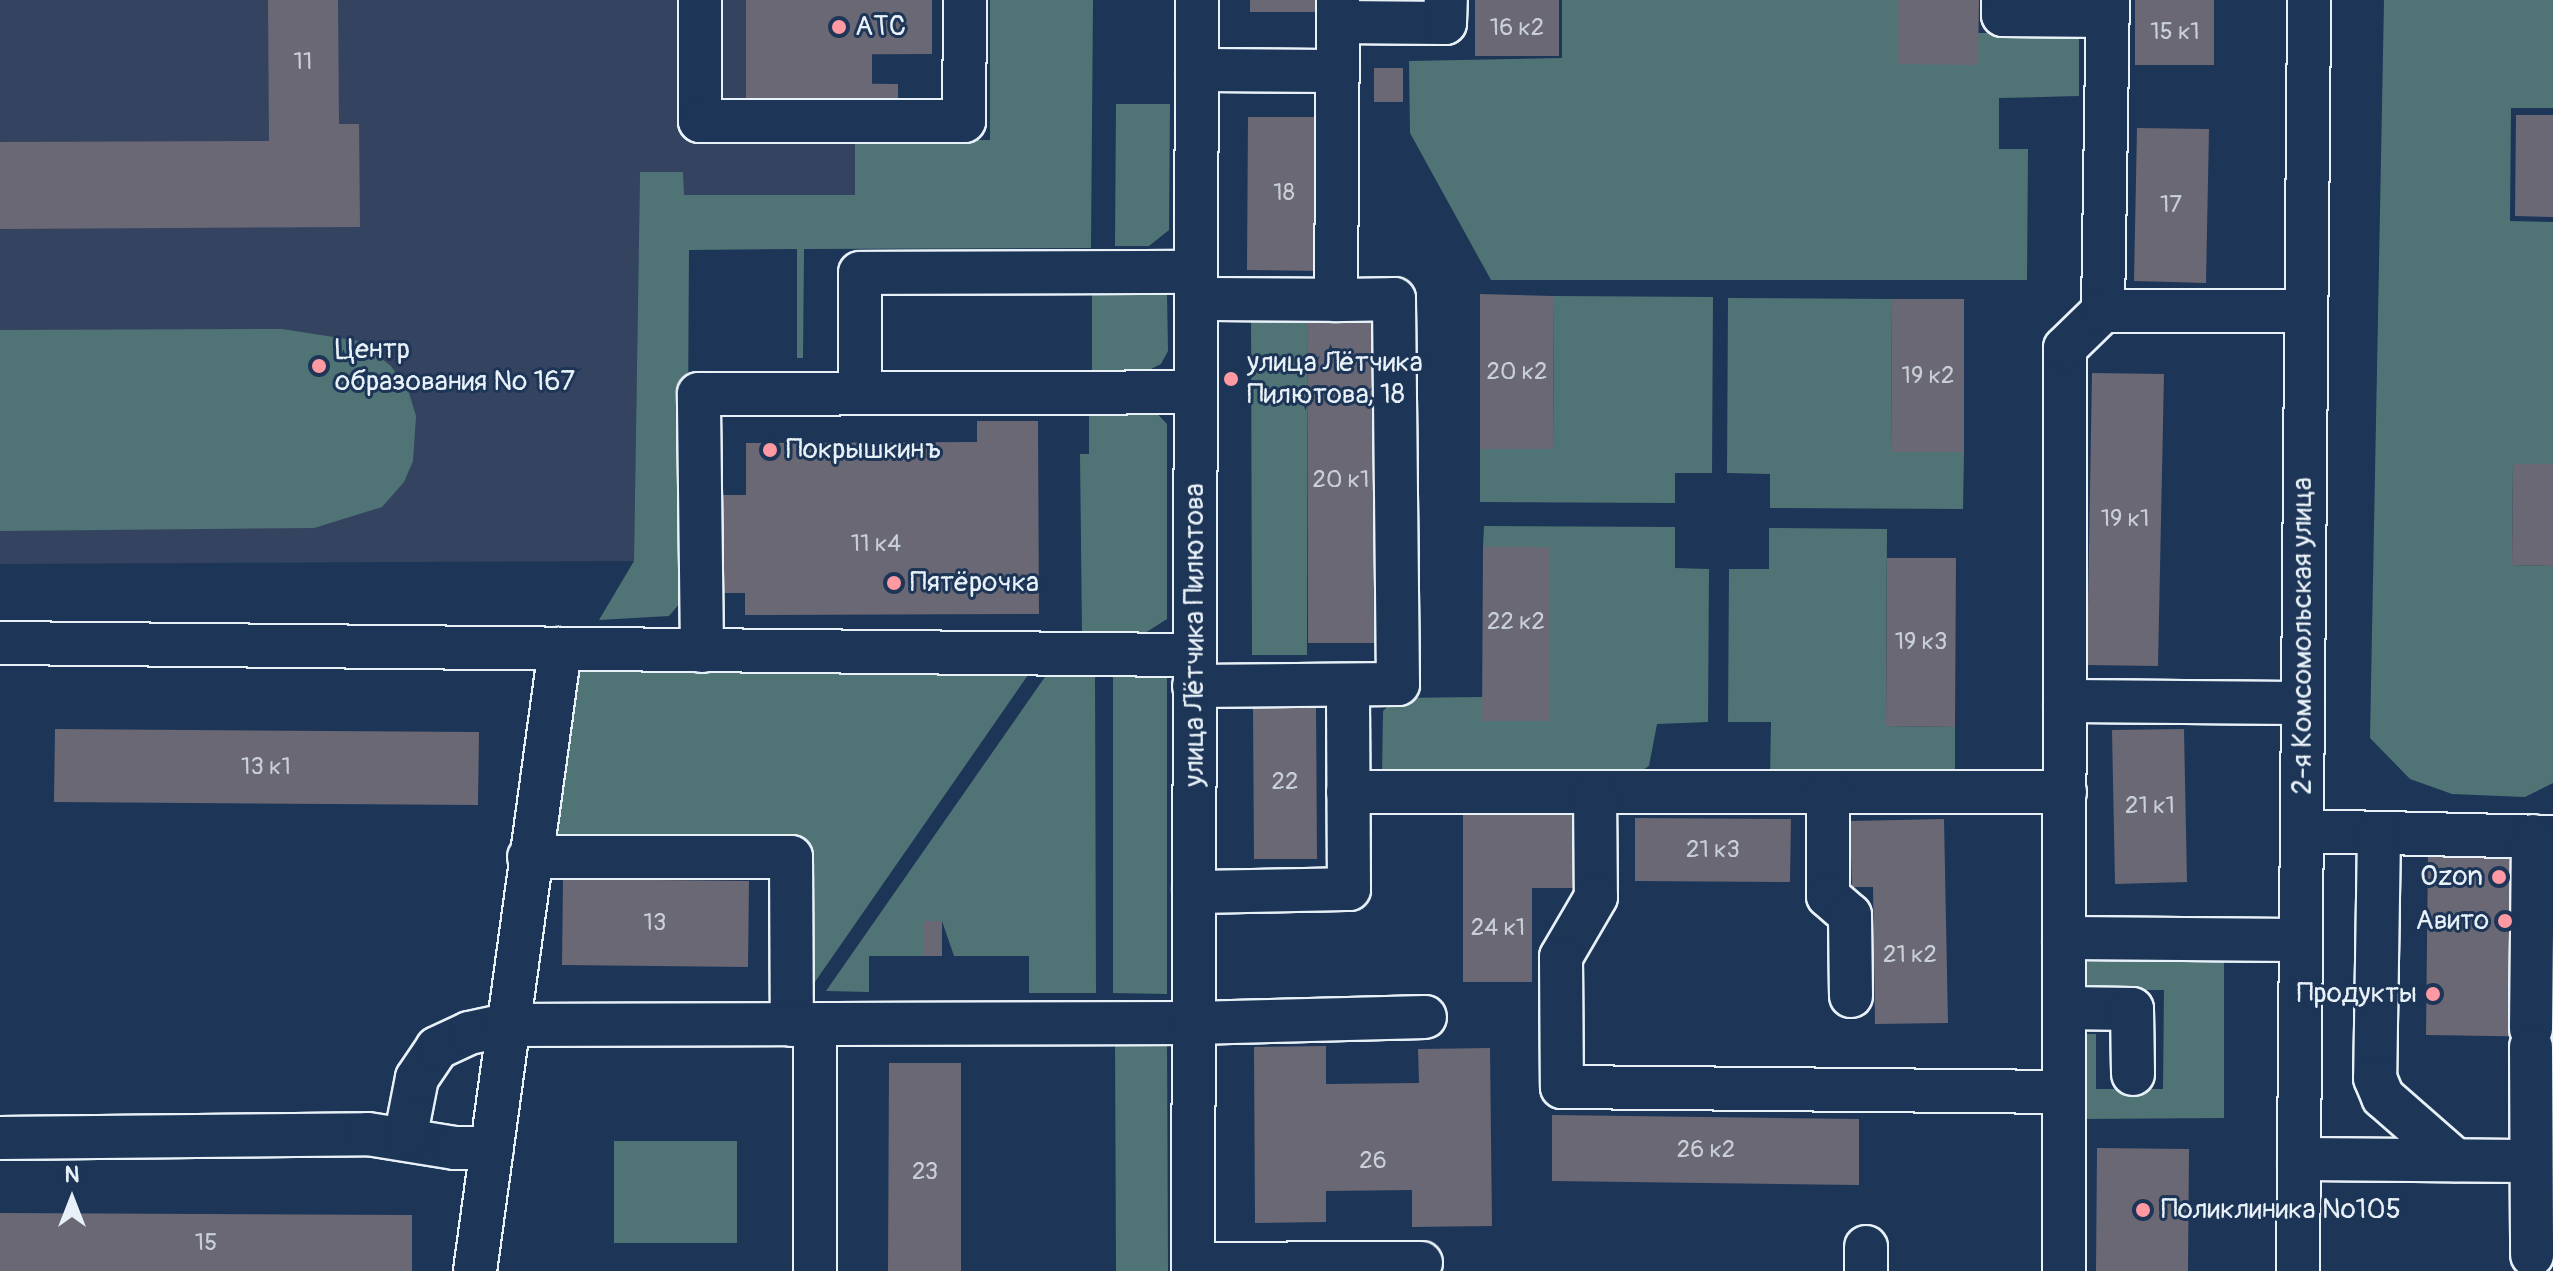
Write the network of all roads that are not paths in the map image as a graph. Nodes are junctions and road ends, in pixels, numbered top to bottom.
1 (700, 0) edge
2 (965, 0) edge
3 (1197, 0) edge
4 (1446, 0) edge
5 (2003, 0) edge
6 (2309, 0) edge
7 (2108, 8) edge
8 (1338, 11) edge
9 (1197, 70) junction
10 (1338, 71) junction
11 (1196, 285) junction
12 (1336, 300) junction
13 (2103, 311) junction
14 (2306, 311) junction
15 (1196, 392) junction
16 (860, 393) junction
17 (0, 643) edge
18 (560, 649) junction
19 (702, 651) junction
20 (1195, 670) junction
21 (1348, 685) junction
22 (2065, 701) junction
23 (2303, 703) junction
24 (1348, 792) junction
25 (1595, 792) junction
26 (1828, 792) junction
27 (2065, 792) junction
28 (2302, 831) junction
29 (2379, 834) junction
30 (2543, 836) edge
31 (529, 857) junction
32 (1194, 892) junction
33 (2064, 938) junction
34 (2301, 940) junction
35 (1851, 996) dead end
36 (2064, 1008) junction
37 (1425, 1017) dead end
38 (1193, 1023) junction
39 (507, 1025) junction
40 (803, 1025) junction
41 (2133, 1074) dead end
42 (2064, 1092) junction
43 (0, 1138) edge
44 (405, 1139) junction
45 (492, 1148) junction
46 (2299, 1159) junction
47 (2455, 1160) junction
48 (2528, 1161) junction
49 (2532, 1255) dead end
50 (1421, 1263) dead end
51 (1193, 1267) edge
52 (475, 1271) edge
53 (815, 1271) edge
54 (2064, 1271) edge
55 (2298, 1271) edge

1 - 2 street
3 - 9 street, улица Лётчика Пилютова
4 - 8 street
5 - 7 street
6 - 14 street, 2-я Комсомольская улица
7 - 13 street
8 - 10 street
9 - 10 street
9 - 11 street, улица Лётчика Пилютова
10 - 12 street
11 - 12 street
11 - 15 street, улица Лётчика Пилютова
11 - 16 street
12 - 21 street
13 - 14 street
13 - 22 street
14 - 23 street, 2-я Комсомольская улица
15 - 16 street
15 - 20 street, улица Лётчика Пилютова
16 - 19 street
17 - 18 street
18 - 19 street
18 - 31 street
19 - 20 street
20 - 21 street
20 - 32 street, улица Лётчика Пилютова
21 - 24 street
22 - 23 street
22 - 27 street
23 - 28 street, 2-я Комсомольская улица
24 - 25 street
24 - 32 street
25 - 26 street
25 - 42 street
26 - 27 street
26 - 35 street
27 - 33 street
28 - 29 street
28 - 34 street, 2-я Комсомольская улица
29 - 30 street
29 - 47 street
30 - 48 street
31 - 39 street
31 - 40 street
32 - 38 street, улица Лётчика Пилютова
33 - 34 street
33 - 36 street
34 - 46 street, 2-я Комсомольская улица
36 - 41 street
36 - 42 street
37 - 38 street
38 - 40 street
38 - 51 street, улица Лётчика Пилютова
39 - 40 street
39 - 44 street
39 - 45 street
40 - 53 street
42 - 54 street
43 - 44 street
44 - 45 street
45 - 52 street
46 - 47 street
46 - 55 street, 2-я Комсомольская улица
47 - 48 street
48 - 49 street
50 - 51 street

